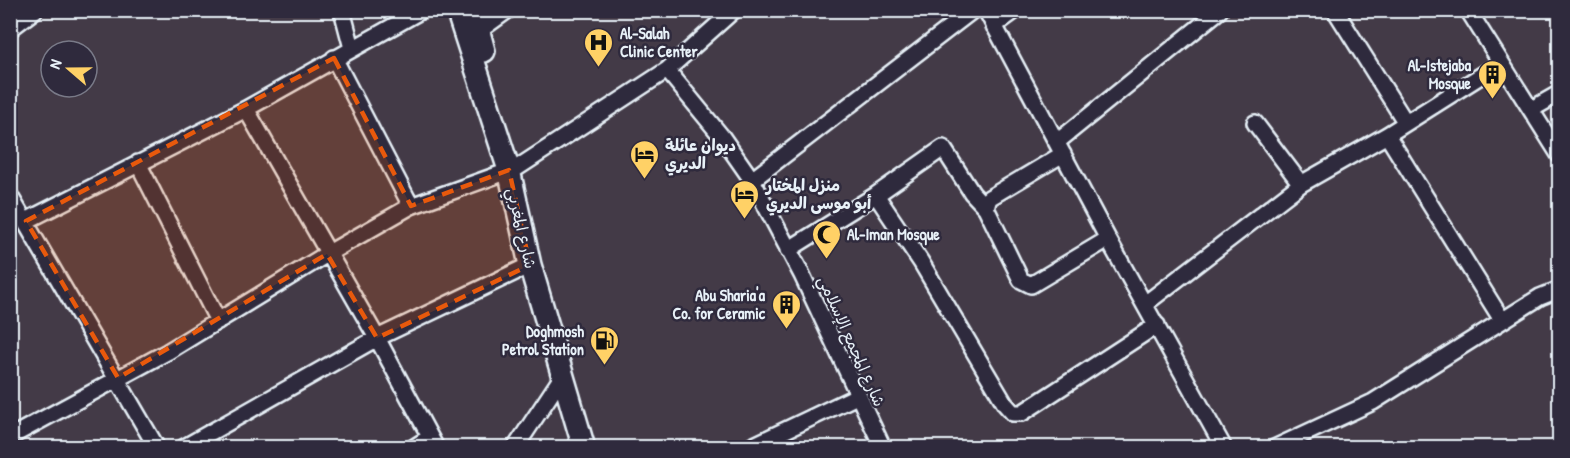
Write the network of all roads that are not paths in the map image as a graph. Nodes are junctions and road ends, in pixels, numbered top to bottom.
1 (35, 10) edge
2 (342, 10) edge
3 (422, 10) edge
4 (457, 10) edge
5 (508, 10) edge
6 (734, 10) edge
7 (973, 10) edge
8 (986, 10) edge
9 (1016, 10) edge
10 (1220, 10) edge
11 (1335, 10) edge
12 (1468, 10) edge
13 (476, 21) edge
14 (994, 26) junction
15 (10, 29) edge
16 (352, 48) junction
17 (334, 58) junction
18 (1501, 63) junction
19 (667, 70) junction
20 (1560, 93) edge
21 (246, 109) junction
22 (1532, 109) junction
23 (1255, 123) dead end
24 (1406, 123) junction
25 (1387, 135) junction
26 (1060, 148) junction
27 (1560, 156) edge
28 (138, 162) junction
29 (513, 169) junction
30 (752, 180) junction
31 (1301, 184) junction
32 (876, 195) junction
33 (10, 196) edge
34 (411, 206) junction
35 (986, 208) junction
36 (26, 221) junction
37 (1108, 239) junction
38 (788, 250) junction
39 (327, 254) junction
40 (530, 265) junction
41 (1560, 289) edge
42 (1145, 304) junction
43 (1502, 320) junction
44 (218, 321) junction
45 (1157, 325) junction
46 (377, 338) junction
47 (564, 374) junction
48 (118, 378) junction
49 (857, 396) junction
50 (11, 435) edge
51 (433, 442) edge
52 (772, 442) edge
53 (157, 447) edge
54 (183, 447) edge
55 (413, 447) edge
56 (514, 447) edge
57 (584, 447) edge
58 (594, 447) edge
59 (748, 447) edge
60 (883, 447) edge
61 (1224, 447) edge
62 (1274, 447) edge

1 - 15 street
2 - 16 street
3 - 16 street
4 - 29 main road, شارع المغربي
5 - 13 street
6 - 19 street
7 - 30 street
8 - 14 street
9 - 14 street
10 - 26 street
11 - 24 street
12 - 18 street
13 - 29 main road, شارع المغربي
14 - 26 street
16 - 17 street
17 - 21 street
17 - 34 street
18 - 22 street
18 - 24 street
19 - 29 street
19 - 30 street, شارع المجمع الإسلامي
20 - 22 street
21 - 28 street
21 - 39 street
22 - 27 street
23 - 31 street
24 - 25 street
25 - 31 street
25 - 43 street
26 - 35 street
26 - 37 street
28 - 36 street
28 - 44 street
29 - 34 street
29 - 40 main road, شارع المغربي
29 - 58 main road, شارع المغربي
30 - 38 street, شارع المجمع الإسلامي
31 - 42 street
32 - 35 street
32 - 38 street
32 - 45 street
33 - 36 street
34 - 39 street
35 - 37 street
36 - 48 street
37 - 42 street
38 - 49 street, شارع المجمع الإسلامي
39 - 44 street
39 - 46 street
40 - 46 street
40 - 47 main road, شارع المغربي
41 - 43 street
42 - 45 street
43 - 62 street
44 - 48 street
45 - 61 street
46 - 51 street
46 - 54 street
47 - 56 street
47 - 57 main road, شارع المغربي
48 - 50 street
48 - 53 street
49 - 52 street
49 - 60 street, شارع المجمع الإسلامي
51 - 55 street
52 - 59 street

